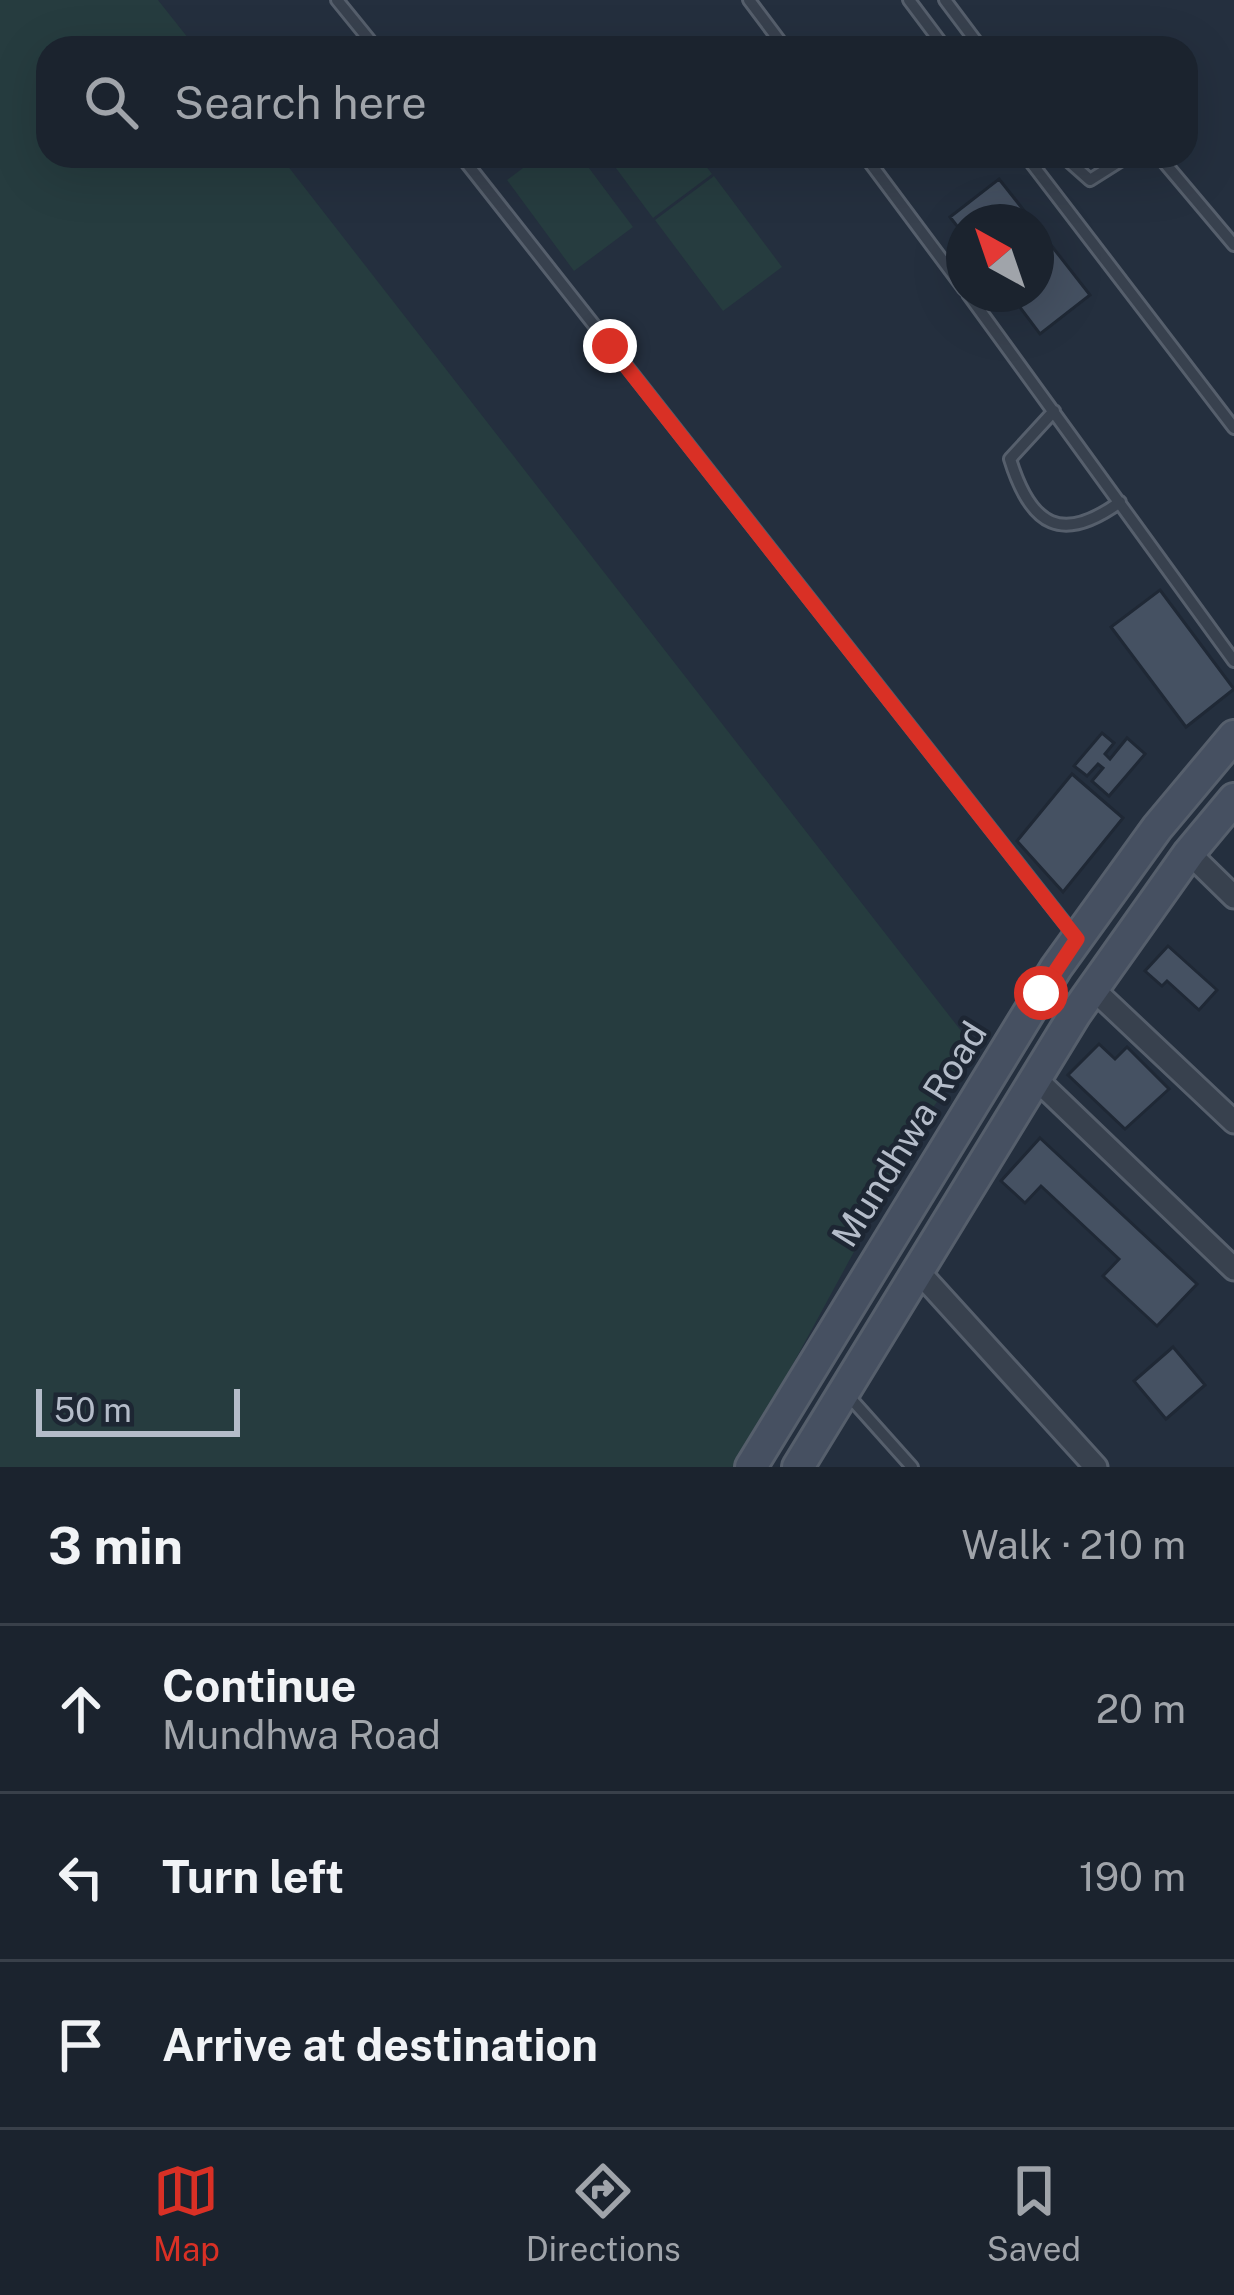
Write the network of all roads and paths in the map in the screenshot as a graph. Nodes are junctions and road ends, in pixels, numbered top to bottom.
1 (337, 0) edge
2 (749, 0) edge
3 (909, 0) edge
4 (944, 0) edge
5 (366, 36) edge
6 (775, 36) edge
7 (936, 36) edge
8 (972, 36) edge
9 (470, 168) edge
10 (874, 168) edge
11 (1035, 168) edge
12 (1076, 168) edge
13 (1109, 168) edge
14 (1169, 168) edge
15 (1234, 244) edge
16 (946, 264) edge
17 (981, 312) edge
18 (1054, 411) junction
19 (1234, 428) edge
20 (1120, 502) junction
21 (1234, 661) edge
22 (1234, 736) edge
23 (1234, 799) edge
24 (1189, 853) junction
25 (1234, 897) edge
26 (1077, 939) junction
27 (1041, 993) junction
28 (1084, 1001) junction
29 (1036, 1078) junction
30 (1234, 1122) edge
31 (1234, 1269) edge
32 (918, 1271) junction
33 (843, 1389) junction
34 (751, 1467) edge
35 (798, 1467) edge
36 (912, 1467) edge
37 (1096, 1467) edge

1 - 5 lane
2 - 6 lane
3 - 7 lane
4 - 8 lane
9 - 26 lane
10 - 16 lane
11 - 19 lane
12 - 13 lane
14 - 15 lane
17 - 18 lane
18 - 20 lane
18 - 20 lane
20 - 21 lane
22 - 26 main road, Mundhwa Road
23 - 24 main road
24 - 25 street
24 - 28 main road
26 - 27 main road, Mundhwa Road
27 - 28 main road
27 - 34 main road, Mundhwa Road
28 - 29 main road
28 - 30 street
29 - 31 street
29 - 32 main road
32 - 33 main road
32 - 37 street
33 - 35 main road
33 - 36 lane

